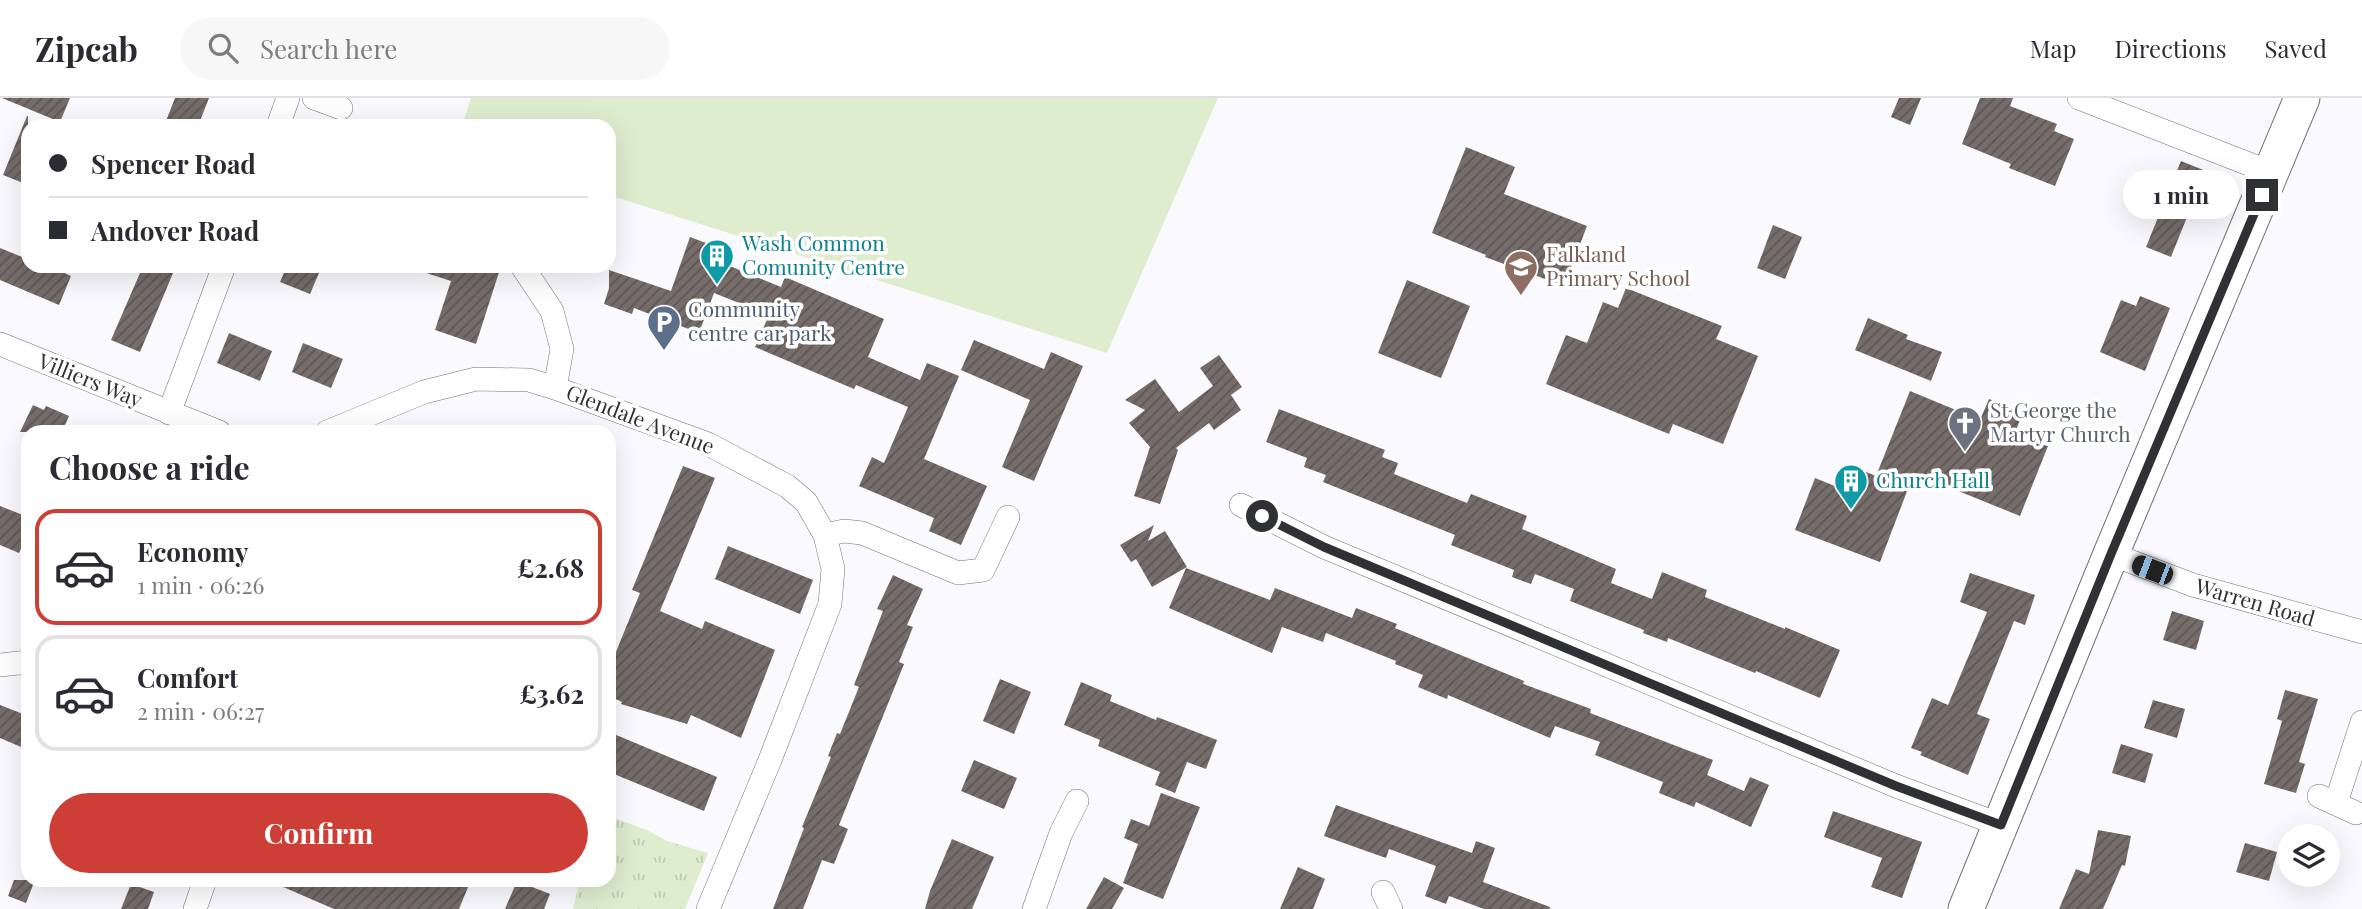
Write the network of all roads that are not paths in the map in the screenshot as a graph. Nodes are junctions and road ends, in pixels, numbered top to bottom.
1 (288, 98) edge
2 (314, 98) edge
3 (2079, 98) edge
4 (2302, 98) edge
5 (341, 108) dead end
6 (280, 119) edge
7 (2272, 173) junction
8 (221, 273) edge
9 (527, 273) edge
10 (0, 344) edge
11 (555, 388) junction
12 (169, 413) junction
13 (201, 425) edge
14 (344, 425) edge
15 (1241, 505) dead end
16 (1008, 517) dead end
17 (825, 536) junction
18 (2111, 554) junction
19 (2362, 632) edge
20 (21, 663) edge
21 (0, 665) edge
22 (2362, 722) edge
23 (1077, 801) dead end
24 (2337, 804) dead end
25 (2001, 825) junction
26 (203, 887) edge
27 (195, 909) edge
28 (708, 909) edge
29 (1034, 909) edge
30 (1966, 909) edge

1 - 6 street
2 - 5 street
3 - 7 street
4 - 7 main road
7 - 18 main road
8 - 12 street
9 - 11 street
10 - 12 street, Villiers Way
11 - 14 street, Glendale Avenue
11 - 17 street, Glendale Avenue
12 - 13 street, Villiers Way
15 - 25 street
16 - 17 street
17 - 28 street, Glendale Avenue
18 - 19 street, Warren Road
18 - 25 main road
20 - 21 street
22 - 24 street
23 - 29 street
25 - 30 main road
26 - 27 street

